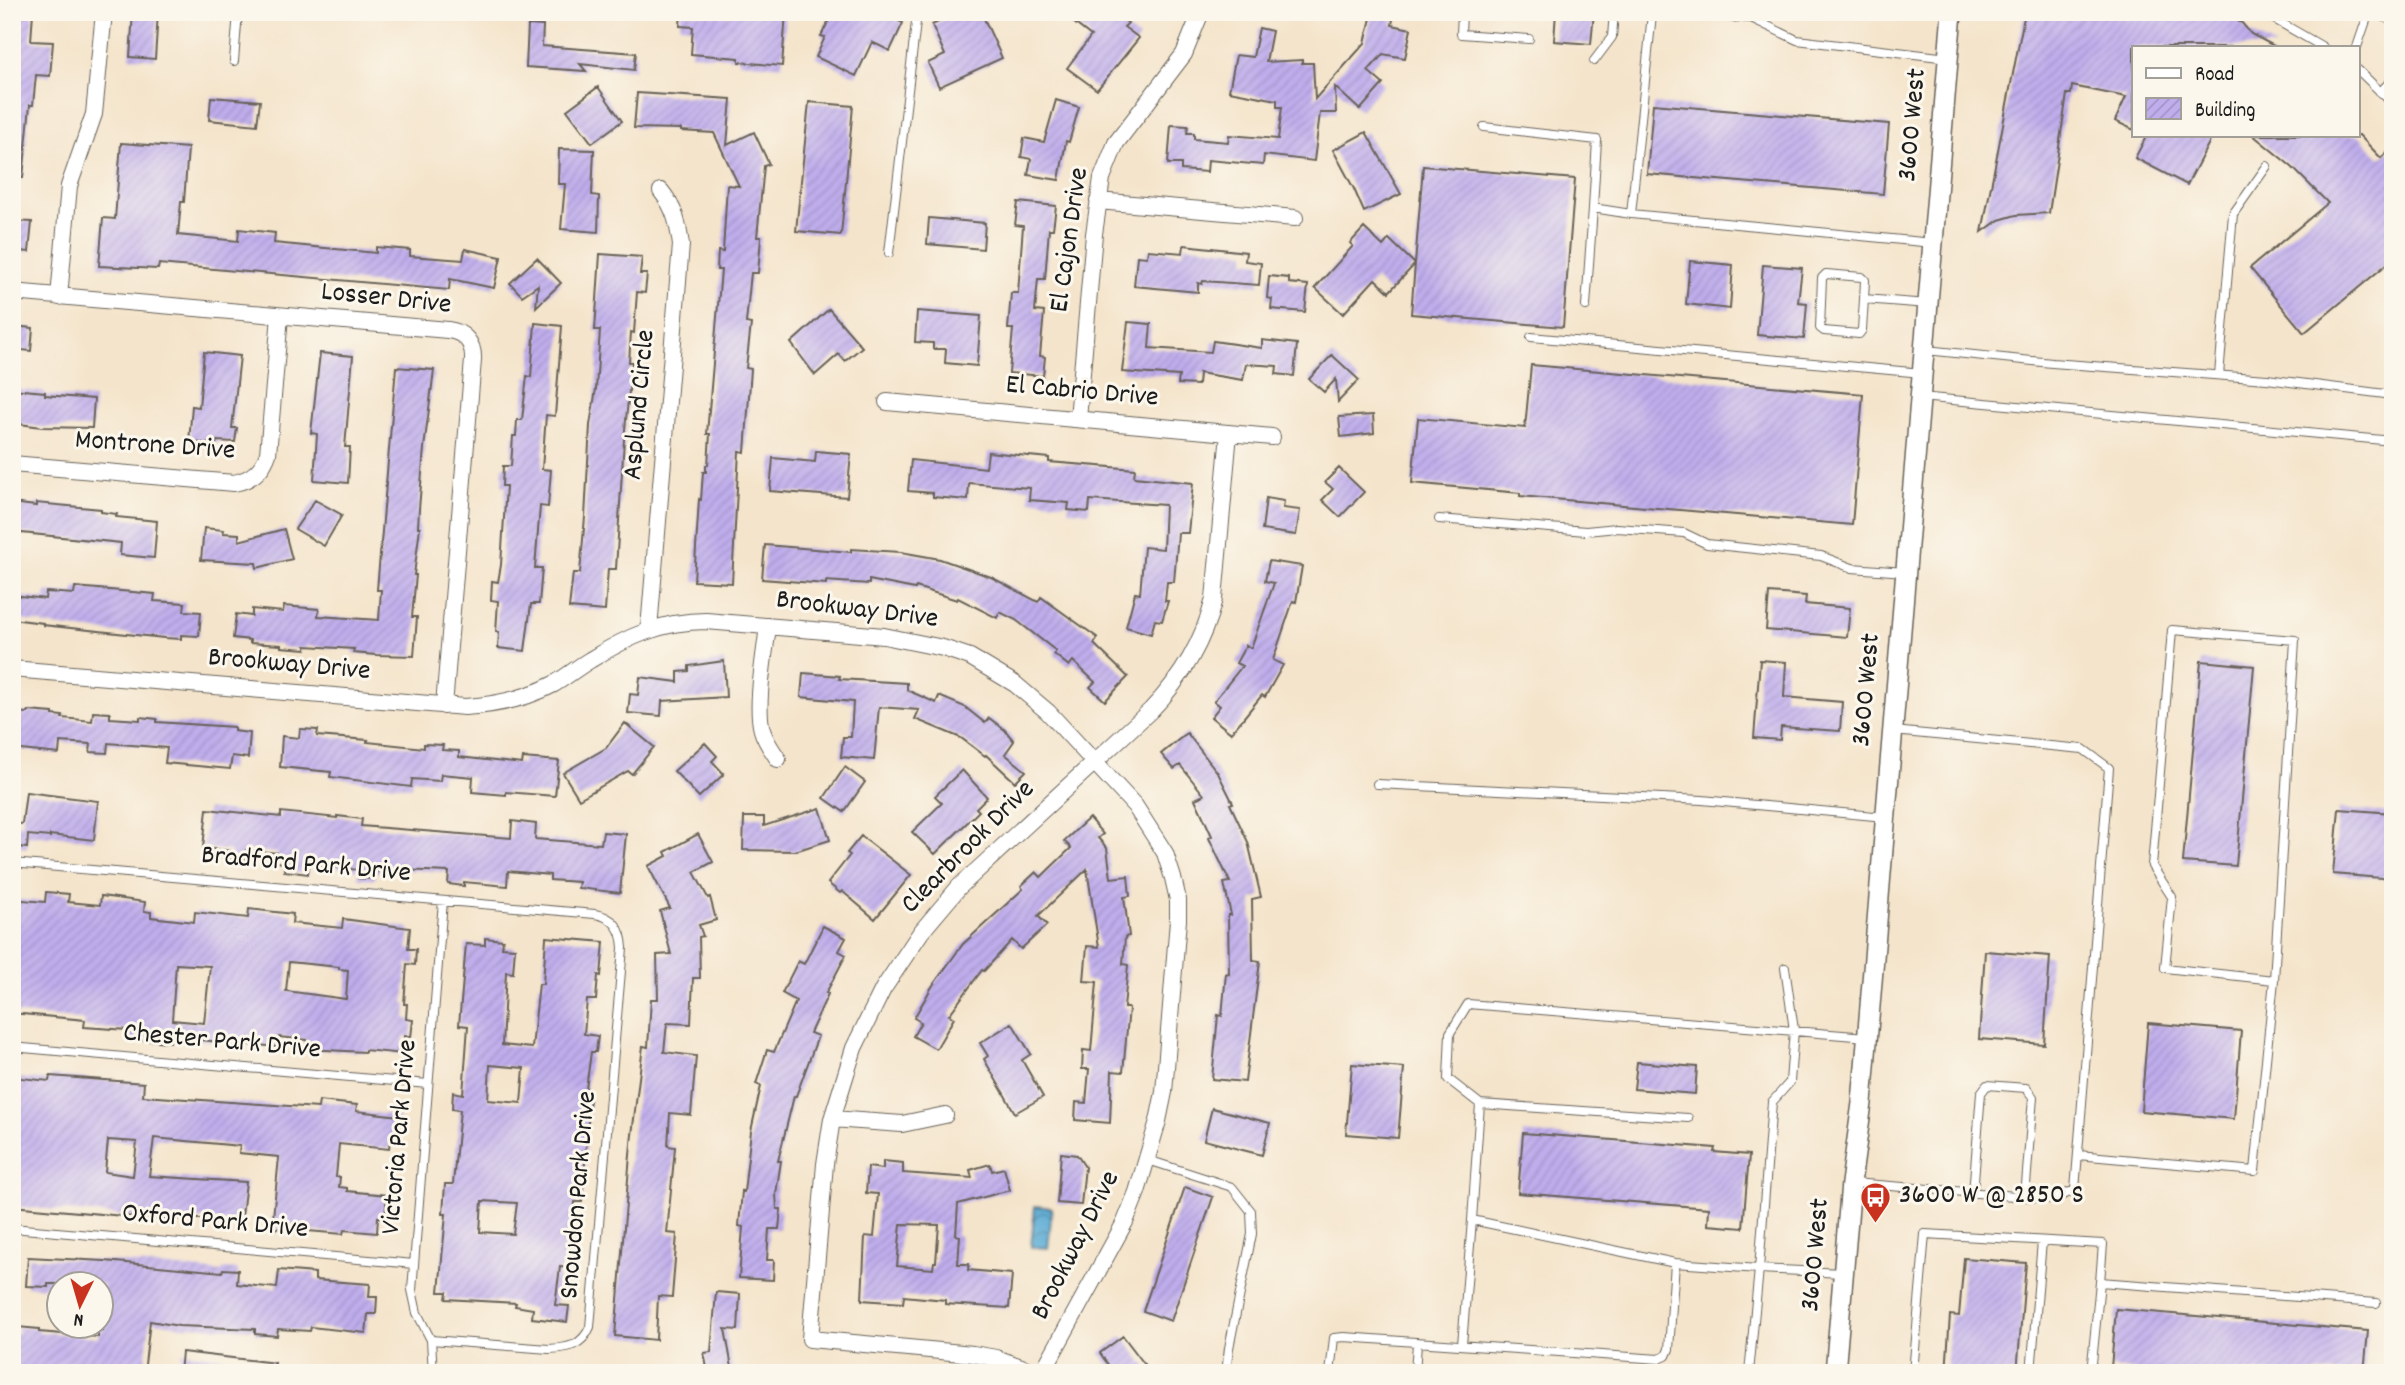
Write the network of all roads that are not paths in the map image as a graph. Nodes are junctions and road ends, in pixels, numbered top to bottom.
1 (104, 12) edge
2 (238, 12) edge
3 (915, 12) edge
4 (1201, 12) edge
5 (1462, 12) edge
6 (1614, 12) edge
7 (1952, 12) edge
8 (2262, 12) edge
9 (2369, 12) edge
10 (2376, 12) edge
11 (1689, 14) edge
12 (2393, 22) edge
13 (1529, 39) dead end
14 (2321, 46) edge
15 (2357, 46) edge
16 (1948, 58) junction
17 (234, 61) dead end
18 (1594, 61) dead end
19 (2360, 72) edge
20 (2393, 79) edge
21 (2380, 92) junction
22 (2393, 104) edge
23 (1484, 127) dead end
24 (2267, 166) dead end
25 (661, 191) dead end
26 (1098, 201) junction
27 (1592, 208) junction
28 (1631, 214) junction
29 (1295, 218) dead end
30 (1933, 243) junction
31 (889, 253) dead end
32 (12, 292) edge
33 (59, 297) junction
34 (1864, 299) junction
35 (1928, 304) junction
36 (1586, 306) dead end
37 (280, 316) junction
38 (1531, 337) dead end
39 (1924, 349) junction
40 (1922, 373) junction
41 (2219, 376) junction
42 (2393, 395) edge
43 (1920, 397) junction
44 (887, 402) dead end
45 (1079, 419) junction
46 (1229, 433) junction
47 (1272, 437) dead end
48 (2393, 440) edge
49 (12, 464) edge
50 (1439, 519) dead end
51 (1905, 572) junction
52 (768, 626) junction
53 (649, 629) junction
54 (12, 669) edge
55 (444, 706) junction
56 (1892, 731) junction
57 (778, 759) dead end
58 (1094, 760) junction
59 (1377, 784) dead end
60 (1885, 817) junction
61 (12, 863) edge
62 (443, 901) junction
63 (595, 914) joint
64 (1785, 968) dead end
65 (2274, 980) junction
66 (1794, 1030) junction
67 (1867, 1037) junction
68 (12, 1047) edge
69 (428, 1084) junction
70 (1480, 1104) junction
71 (945, 1115) dead end
72 (1688, 1118) dead end
73 (832, 1119) junction
74 (2078, 1155) junction
75 (1147, 1160) junction
76 (1851, 1183) junction
77 (1973, 1194) junction
78 (2025, 1197) junction
79 (1472, 1220) junction
80 (12, 1228) edge
81 (2042, 1241) junction
82 (1675, 1263) junction
83 (414, 1264) junction
84 (1759, 1269) junction
85 (1843, 1273) junction
86 (2099, 1282) junction
87 (2376, 1303) dead end
88 (432, 1340) junction
89 (1417, 1342) junction
90 (1462, 1346) junction
91 (433, 1373) edge
92 (1040, 1373) edge
93 (1226, 1373) edge
94 (1330, 1373) edge
95 (1415, 1373) edge
96 (1749, 1373) edge
97 (1835, 1373) edge
98 (1913, 1373) edge
99 (2031, 1373) edge
100 (2091, 1373) edge

1 - 33 street
2 - 17 lane
3 - 31 lane
4 - 26 street, El Cajon Drive
5 - 13 lane
6 - 18 lane
7 - 16 street, 3600 West
8 - 14 lane
9 - 15 lane
10 - 12 lane
11 - 16 lane
11 - 28 lane
16 - 30 street, 3600 West
19 - 21 lane
20 - 21 lane
21 - 22 lane
23 - 27 lane
24 - 41 lane
25 - 53 street, Asplund Circle
26 - 29 street
26 - 45 street, El Cajon Drive
27 - 28 lane
27 - 36 lane
28 - 30 lane
30 - 35 street, 3600 West
32 - 33 street, Losser Drive
33 - 37 street, Losser Drive
34 - 34 lane
34 - 35 lane
35 - 39 street, 3600 West
37 - 49 street, Montrone Drive
37 - 55 street, Losser Drive
38 - 40 lane
39 - 40 street, 3600 West
39 - 41 lane
40 - 43 street, 3600 West
41 - 42 lane
43 - 48 lane
43 - 51 street, 3600 West
44 - 45 street, El Cabrio Drive
45 - 46 street, El Cabrio Drive
46 - 47 street, El Cabrio Drive
46 - 58 street, Clearbrook Drive
50 - 51 lane
51 - 56 street, 3600 West
52 - 53 street, Brookway Drive
52 - 57 street
52 - 58 street, Brookway Drive
53 - 55 street, Brookway Drive
54 - 55 street, Brookway Drive
56 - 60 street, 3600 West
56 - 74 lane
58 - 73 street, Clearbrook Drive
58 - 75 street, Brookway Drive
59 - 60 lane
60 - 67 street, 3600 West
61 - 62 lane, Bradford Park Drive
62 - 63 lane, Bradford Park Drive
62 - 69 lane, Victoria Park Drive
63 - 88 lane, Snowdon Park Drive
64 - 66 lane
65 - 65 lane
65 - 74 lane
66 - 67 lane
66 - 70 lane
66 - 84 lane
67 - 76 street, 3600 West
68 - 69 lane, Chester Park Drive
69 - 83 lane, Victoria Park Drive
70 - 72 lane
70 - 79 lane
71 - 73 street
73 - 92 street, Clearbrook Drive
74 - 78 lane
75 - 92 street, Brookway Drive
75 - 93 lane
76 - 77 lane
76 - 85 street, 3600 West
77 - 78 lane
77 - 78 lane
79 - 82 lane
79 - 90 lane
80 - 83 lane, Oxford Park Drive
81 - 86 lane
81 - 98 lane
81 - 99 lane
82 - 84 lane
82 - 90 lane
83 - 88 lane, Victoria Park Drive
84 - 85 lane
84 - 96 lane
85 - 97 street, 3600 West
86 - 87 lane
86 - 100 lane
88 - 91 lane, Victoria Park Drive
89 - 90 lane
89 - 94 lane
89 - 95 lane

